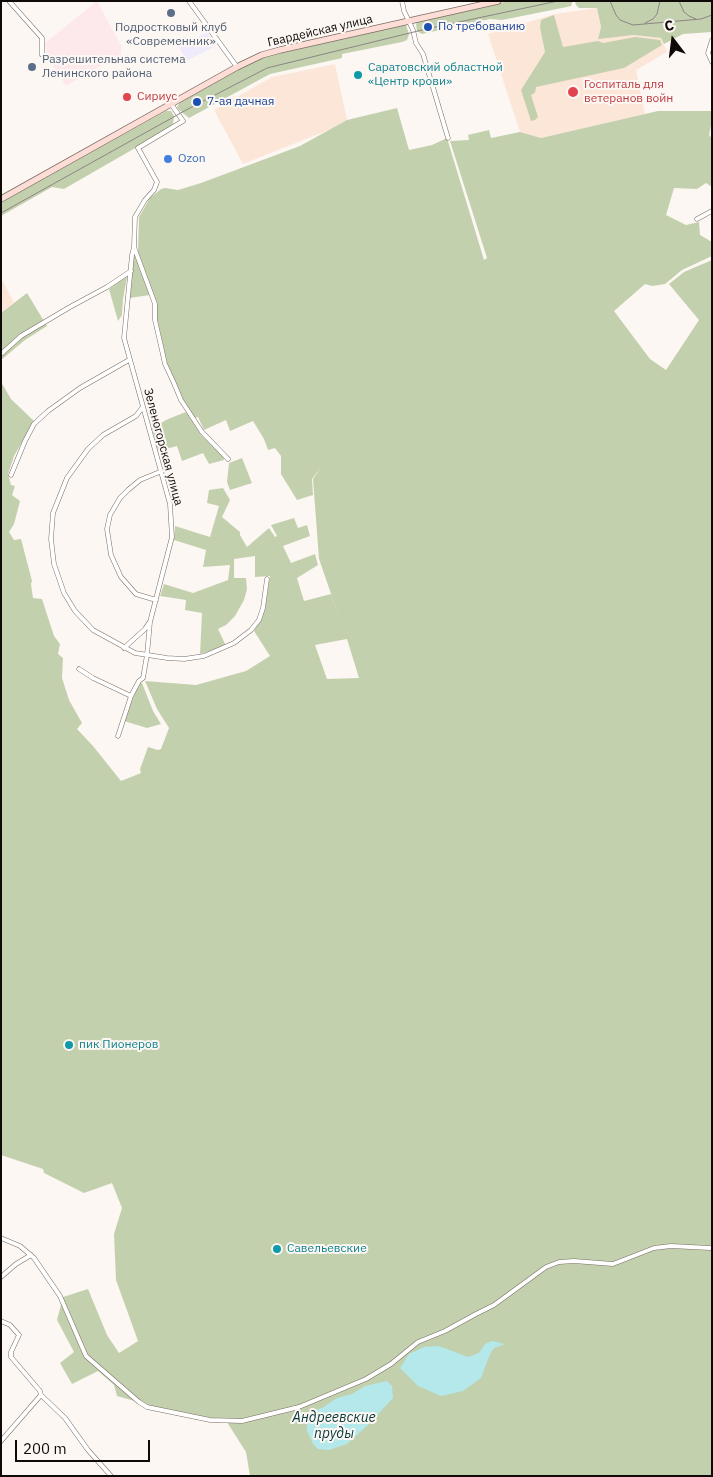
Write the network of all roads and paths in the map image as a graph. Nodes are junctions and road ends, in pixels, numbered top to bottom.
1 (9, 1) edge
2 (189, 1) edge
3 (402, 1) edge
4 (498, 1) edge
5 (409, 21) junction
6 (712, 40) edge
7 (42, 55) dead end
8 (712, 62) edge
9 (237, 67) junction
10 (171, 104) junction
11 (448, 138) dead end
12 (1, 199) edge
13 (712, 211) edge
14 (697, 219) dead end
15 (134, 247) junction
16 (131, 271) junction
17 (1, 354) edge
18 (129, 360) junction
19 (142, 408) junction
20 (228, 459) dead end
21 (162, 471) junction
22 (12, 475) dead end
23 (267, 579) dead end
24 (156, 600) junction
25 (150, 622) junction
26 (124, 648) junction
27 (147, 655) junction
28 (79, 669) dead end
29 (131, 696) junction
30 (118, 736) dead end
31 (1, 1238) edge
32 (710, 1248) dead end
33 (31, 1255) junction
34 (1, 1278) edge
35 (1, 1321) edge
36 (41, 1395) junction
37 (1, 1440) edge
38 (111, 1476) edge

1 - 7 street
2 - 9 street
3 - 5 street
4 - 5 street, Гвардейская улица
5 - 9 street, Гвардейская улица
5 - 11 street
6 - 8 street
9 - 10 street, Гвардейская улица
10 - 12 street, Гвардейская улица
10 - 15 street, Зеленогорская улица
13 - 14 street
15 - 16 street, Зеленогорская улица
15 - 20 street
16 - 17 street
16 - 18 street, Зеленогорская улица
18 - 19 street, Зеленогорская улица
18 - 22 street
19 - 21 street, Зеленогорская улица
19 - 26 street
21 - 24 street, Зеленогорская улица
21 - 24 street
23 - 27 street
24 - 25 street, Зеленогорская улица
25 - 26 street
25 - 27 street, Зеленогорская улица
26 - 27 street
27 - 29 street, Зеленогорская улица
28 - 29 street
29 - 30 street, Зеленогорская улица
31 - 33 street
32 - 33 street
33 - 34 street
35 - 36 street
36 - 37 street
36 - 38 street

